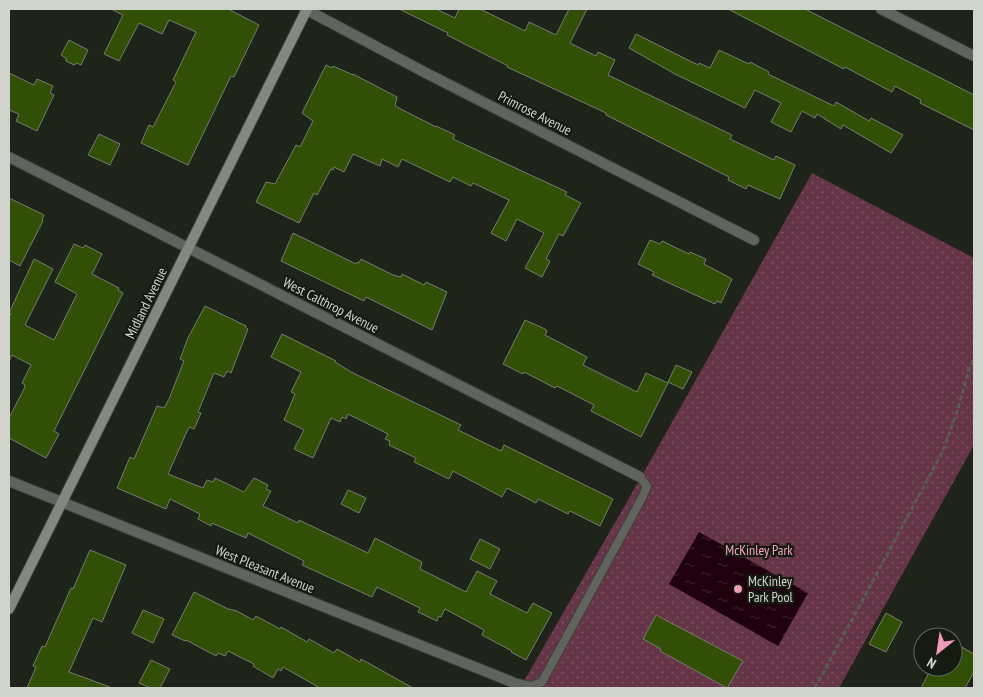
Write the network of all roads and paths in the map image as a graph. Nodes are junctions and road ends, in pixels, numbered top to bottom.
1 (306, 9) edge
2 (881, 9) edge
3 (974, 56) edge
4 (9, 157) edge
5 (754, 240) dead end
6 (188, 248) junction
7 (974, 360) edge
8 (640, 477) joint
9 (9, 482) edge
10 (62, 503) junction
11 (9, 609) edge
12 (512, 682) joint
13 (815, 688) edge

1 - 5 street, Primrose Avenue
1 - 6 street, Midland Avenue
2 - 3 street
4 - 6 street, West Calthrop Avenue
6 - 8 street, West Calthrop Avenue
6 - 10 street, Midland Avenue
7 - 13 path
8 - 12 lane
9 - 10 street, West Pleasant Avenue
10 - 11 street, Midland Avenue
10 - 12 street, West Pleasant Avenue

